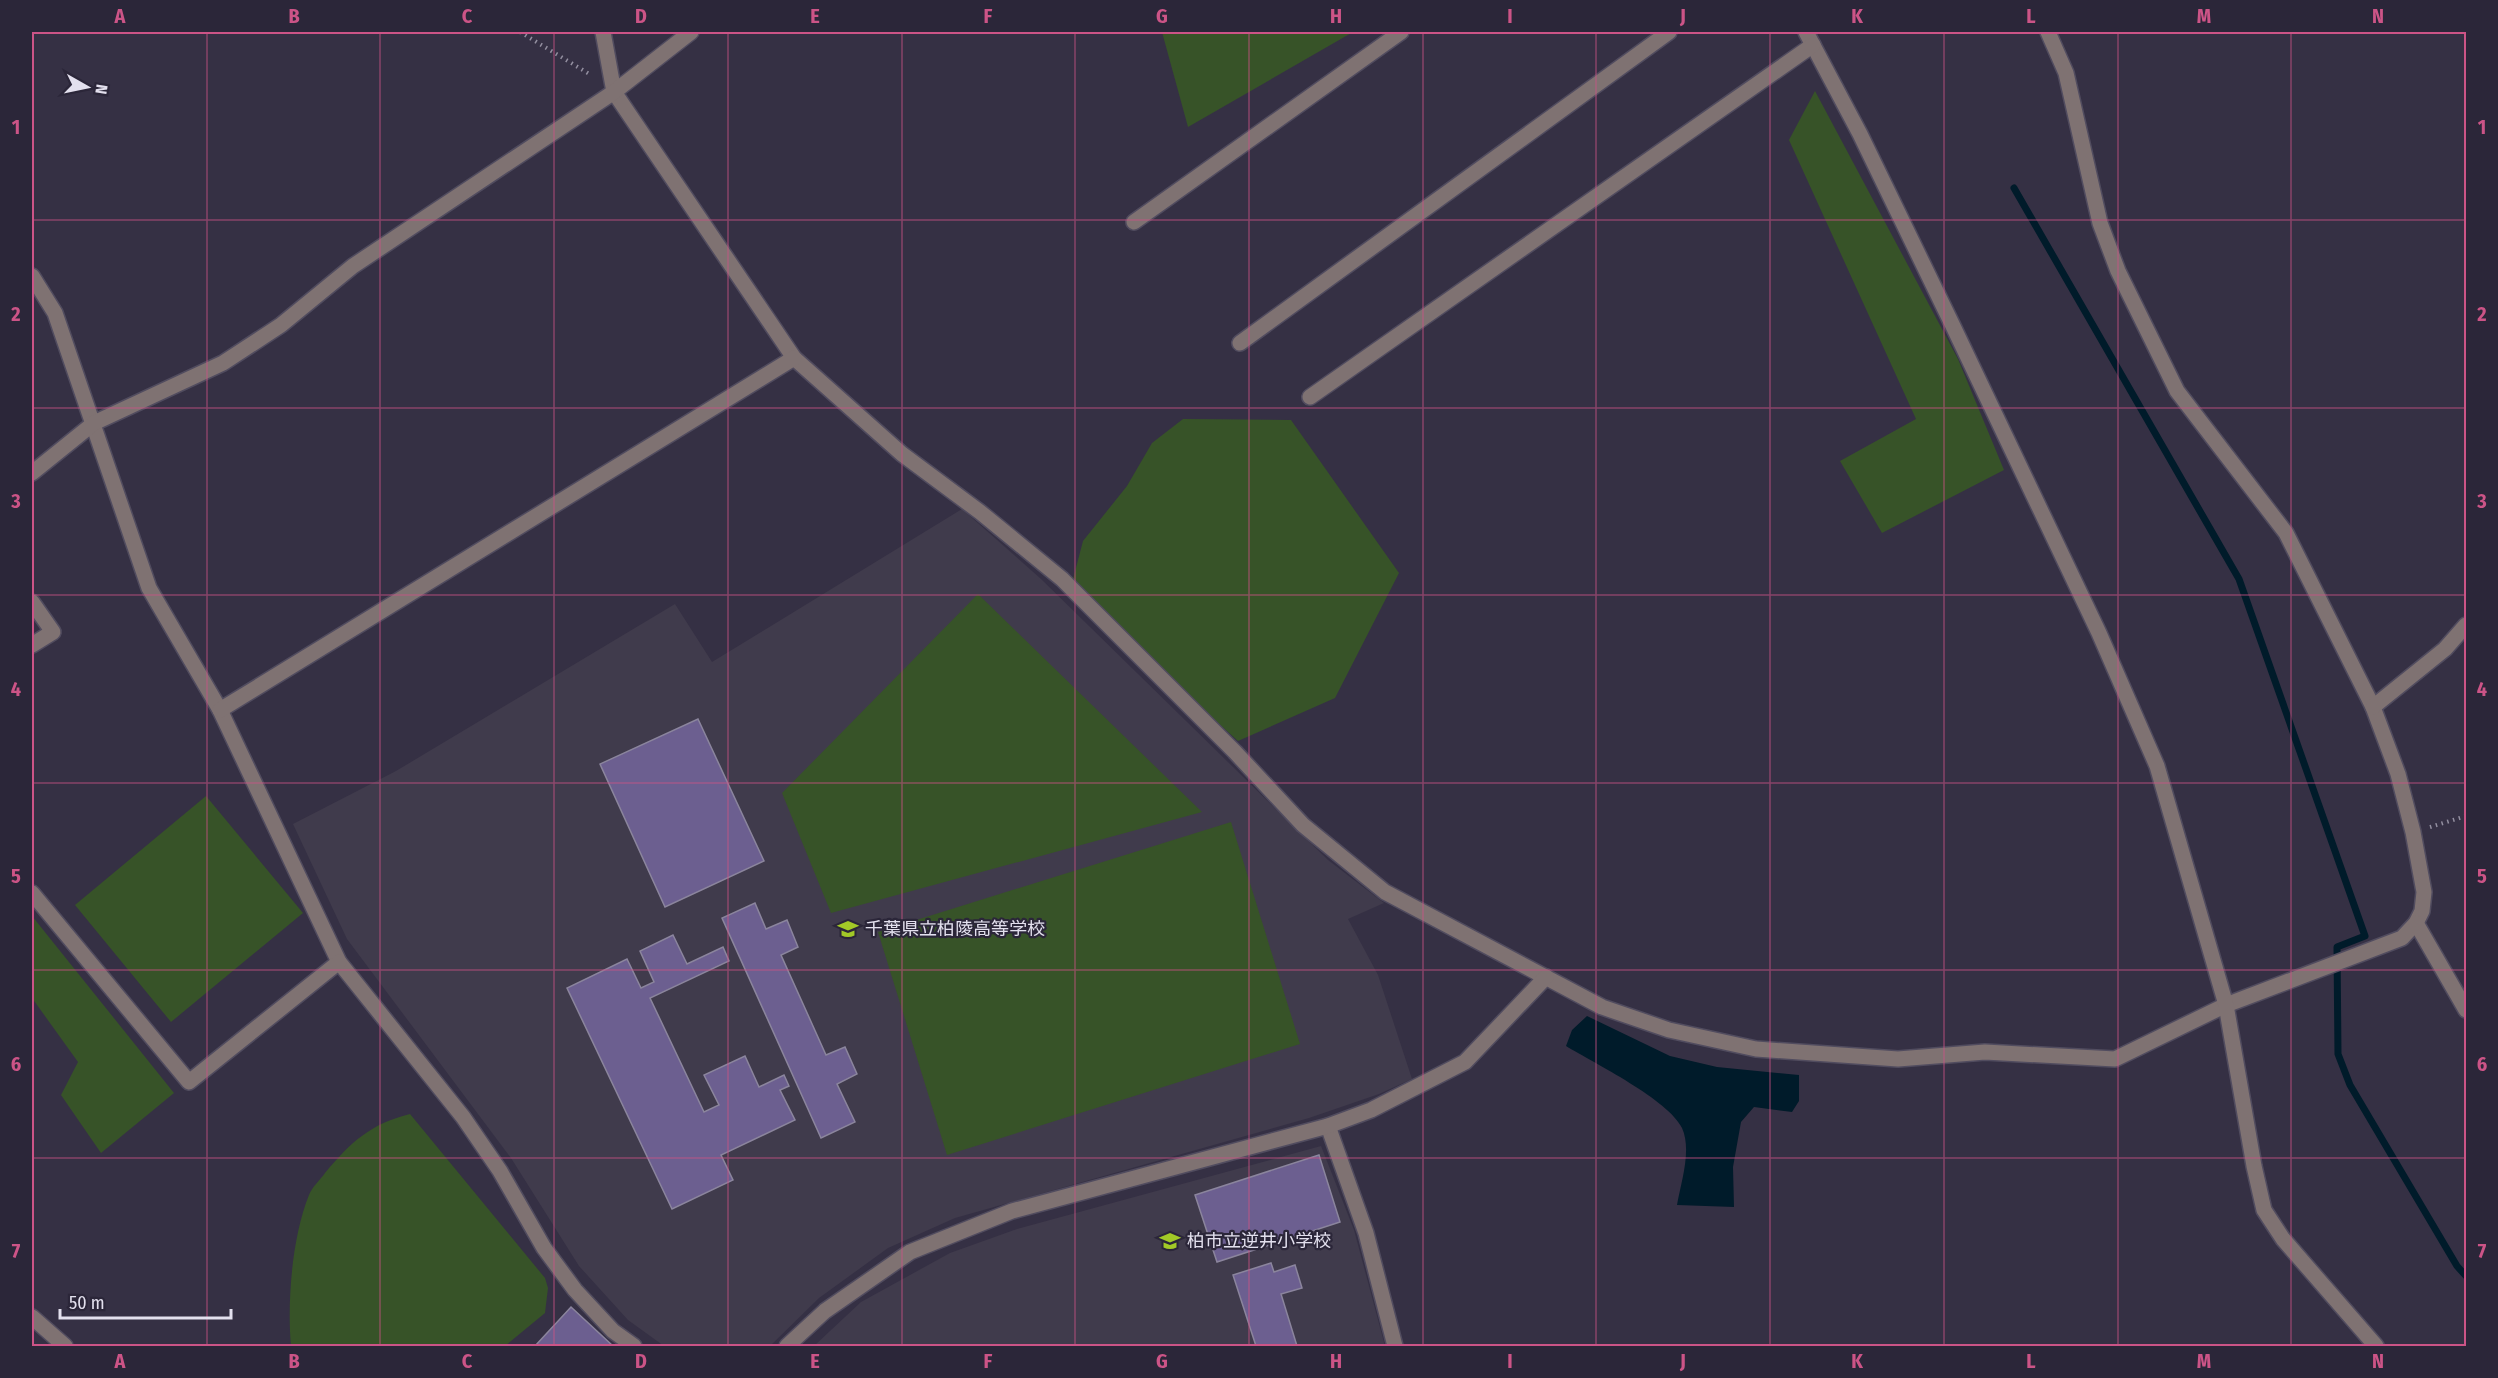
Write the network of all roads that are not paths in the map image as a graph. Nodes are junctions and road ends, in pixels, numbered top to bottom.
1 (603, 32) edge
2 (691, 32) edge
3 (1401, 32) edge
4 (1669, 32) edge
5 (1806, 32) edge
6 (2048, 32) edge
7 (1814, 45) junction
8 (614, 92) junction
9 (1134, 222) dead end
10 (32, 276) edge
11 (1240, 343) dead end
12 (794, 358) junction
13 (1310, 397) dead end
14 (94, 423) junction
15 (32, 473) edge
16 (32, 602) edge
17 (2466, 625) edge
18 (32, 645) edge
19 (2373, 707) junction
20 (220, 710) junction
21 (32, 893) edge
22 (2416, 923) junction
23 (339, 962) junction
24 (1546, 977) junction
25 (2226, 1005) junction
26 (2466, 1010) edge
27 (1328, 1126) junction
28 (32, 1317) edge
29 (65, 1347) edge
30 (634, 1347) edge
31 (787, 1347) edge
32 (1395, 1347) edge
33 (2376, 1347) edge

1 - 8 street
2 - 8 street
3 - 9 street
4 - 11 street
5 - 7 street
6 - 19 street
7 - 13 street
7 - 25 street
8 - 12 street
8 - 14 street
10 - 14 street
12 - 20 street
12 - 24 street
14 - 15 street
14 - 20 street
16 - 18 street
17 - 19 street
19 - 22 street
20 - 23 street
21 - 23 street
22 - 25 street
22 - 26 street
23 - 30 street
24 - 25 street
24 - 27 street
25 - 33 street
27 - 31 street
27 - 32 street
28 - 29 street

